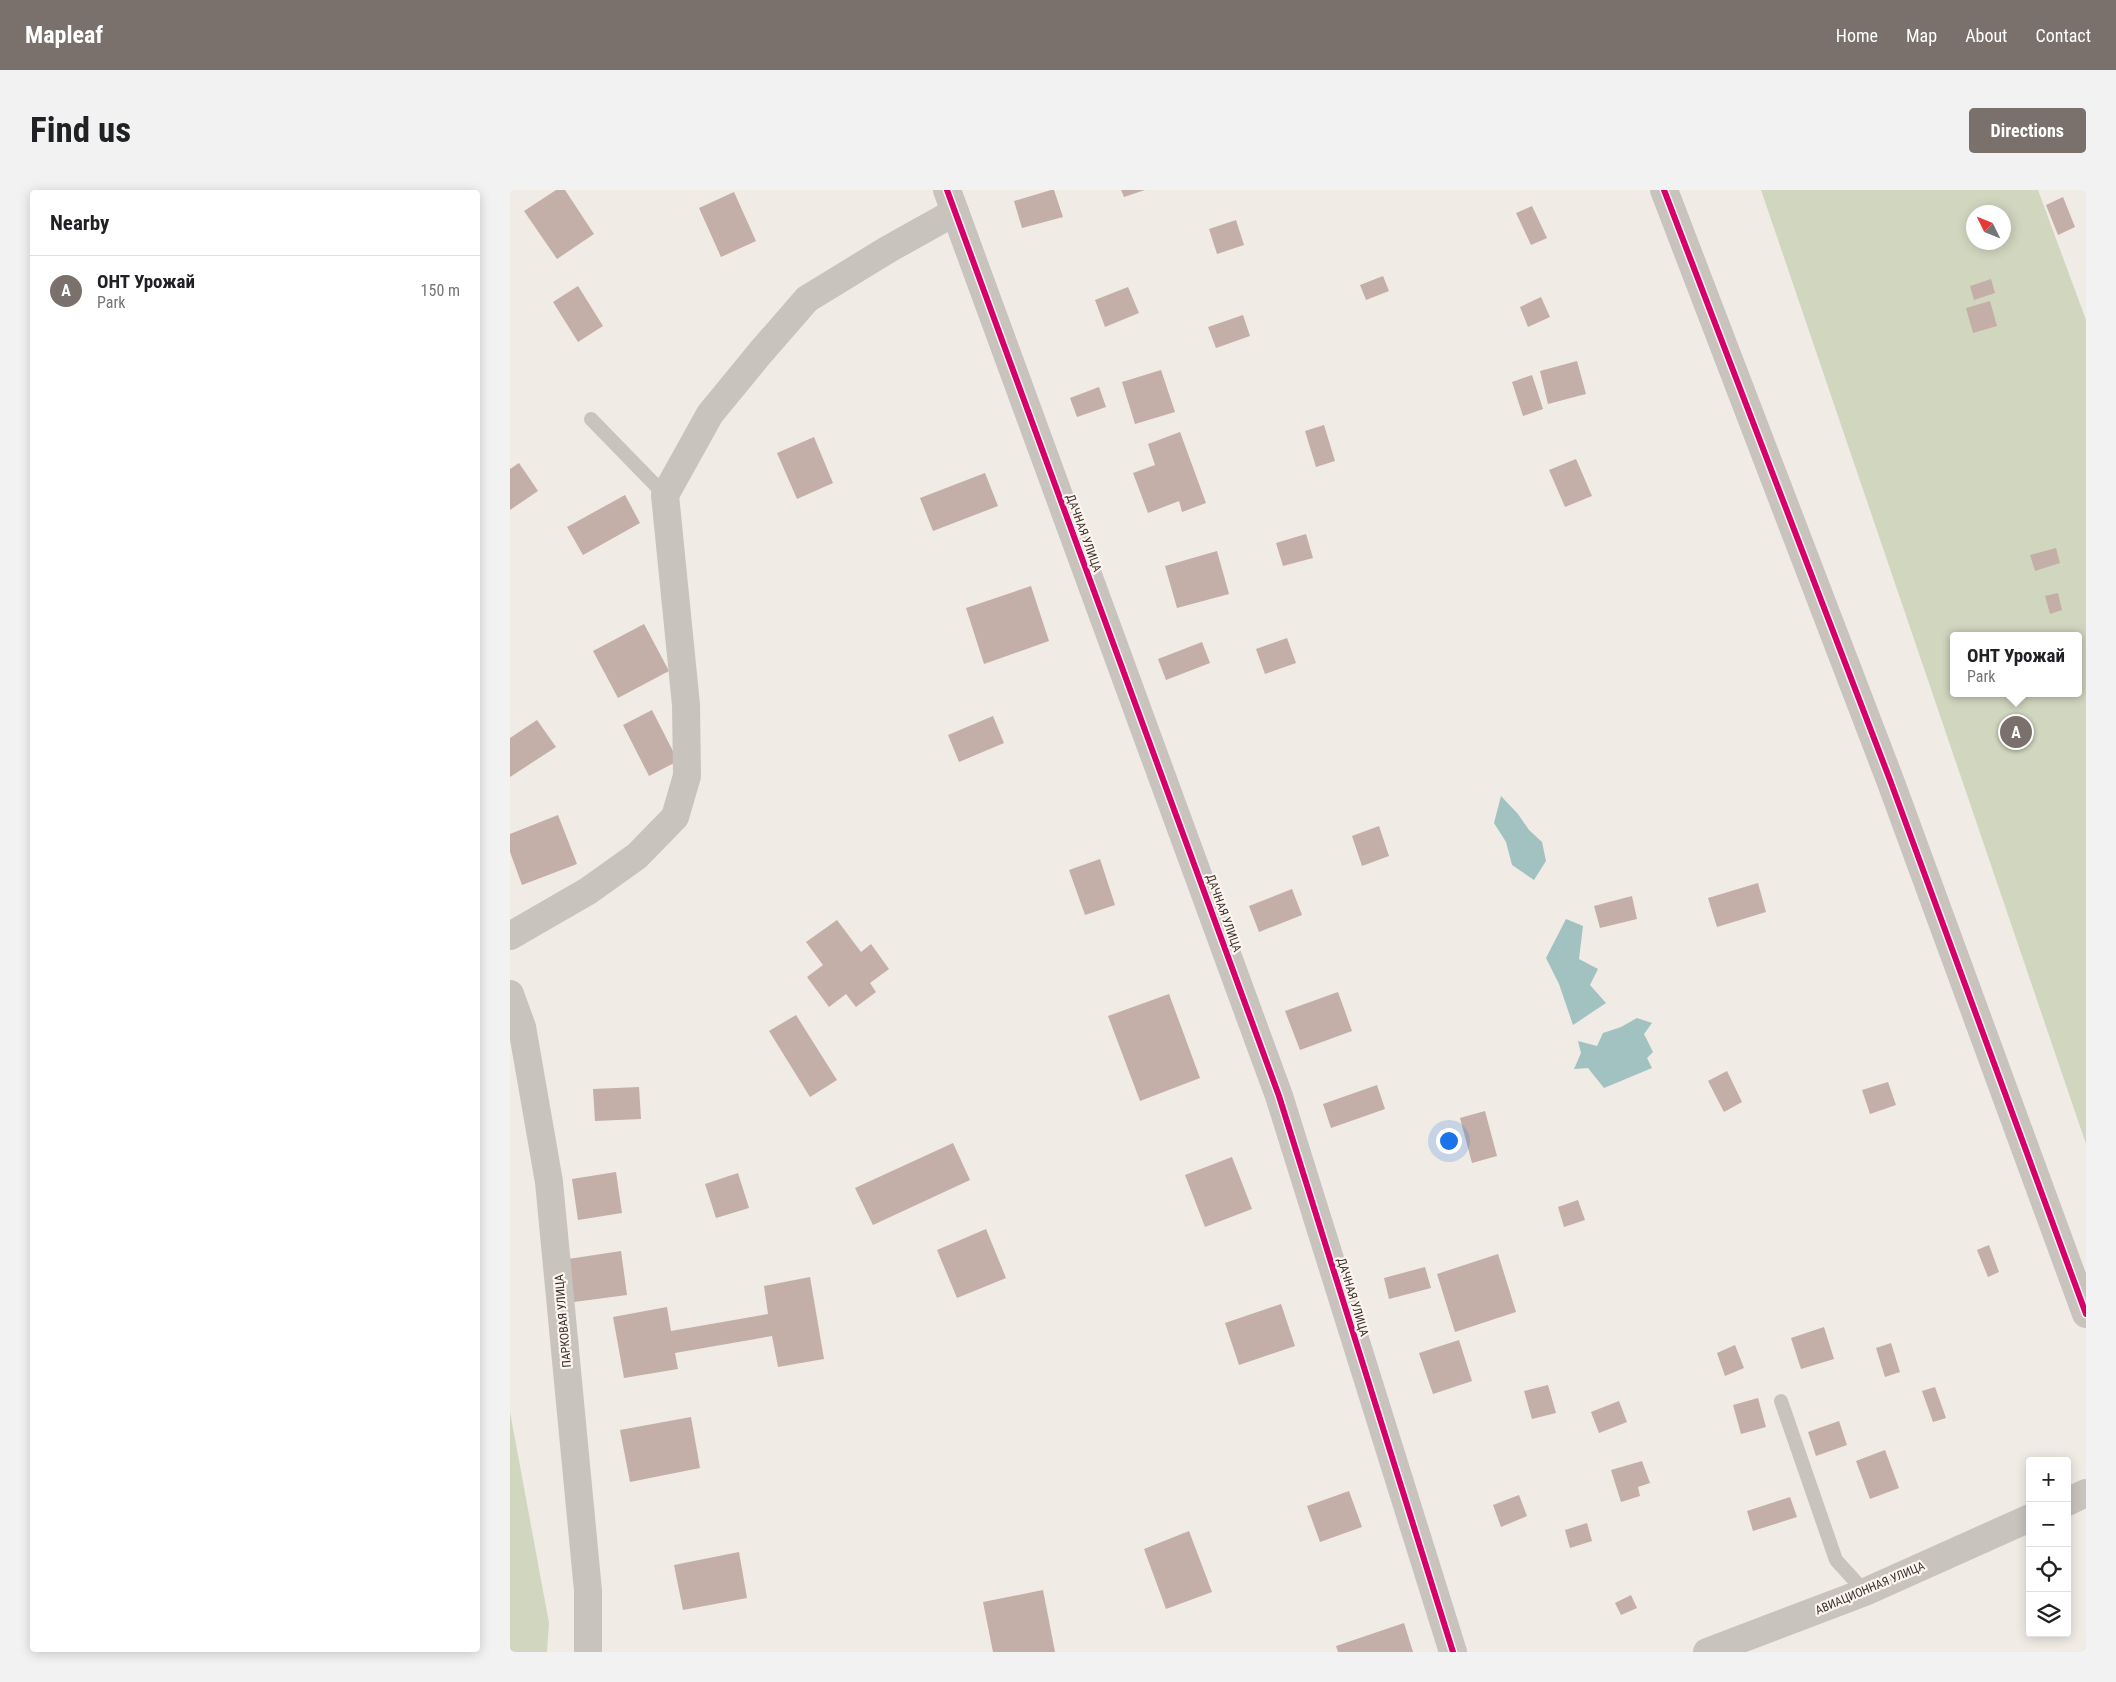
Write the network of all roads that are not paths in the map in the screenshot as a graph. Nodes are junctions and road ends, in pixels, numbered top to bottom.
1 (1664, 190) edge
2 (951, 201) edge
3 (591, 419) dead end
4 (666, 495) junction
5 (510, 936) edge
6 (510, 994) edge
7 (2086, 1314) edge
8 (1782, 1401) dead end
9 (2086, 1493) edge
10 (2071, 1500) edge
11 (2026, 1520) edge
12 (1865, 1592) junction
13 (588, 1652) edge
14 (1454, 1652) edge
15 (1707, 1652) edge

1 - 7 street
2 - 4 street
2 - 14 street, ДАЧНАЯ УЛИЦА
3 - 4 lane
4 - 5 street
6 - 13 street, ПАРКОВАЯ УЛИЦА
8 - 12 lane
9 - 10 street
11 - 12 street, АВИАЦИОННАЯ УЛИЦА
12 - 15 street, АВИАЦИОННАЯ УЛИЦА

